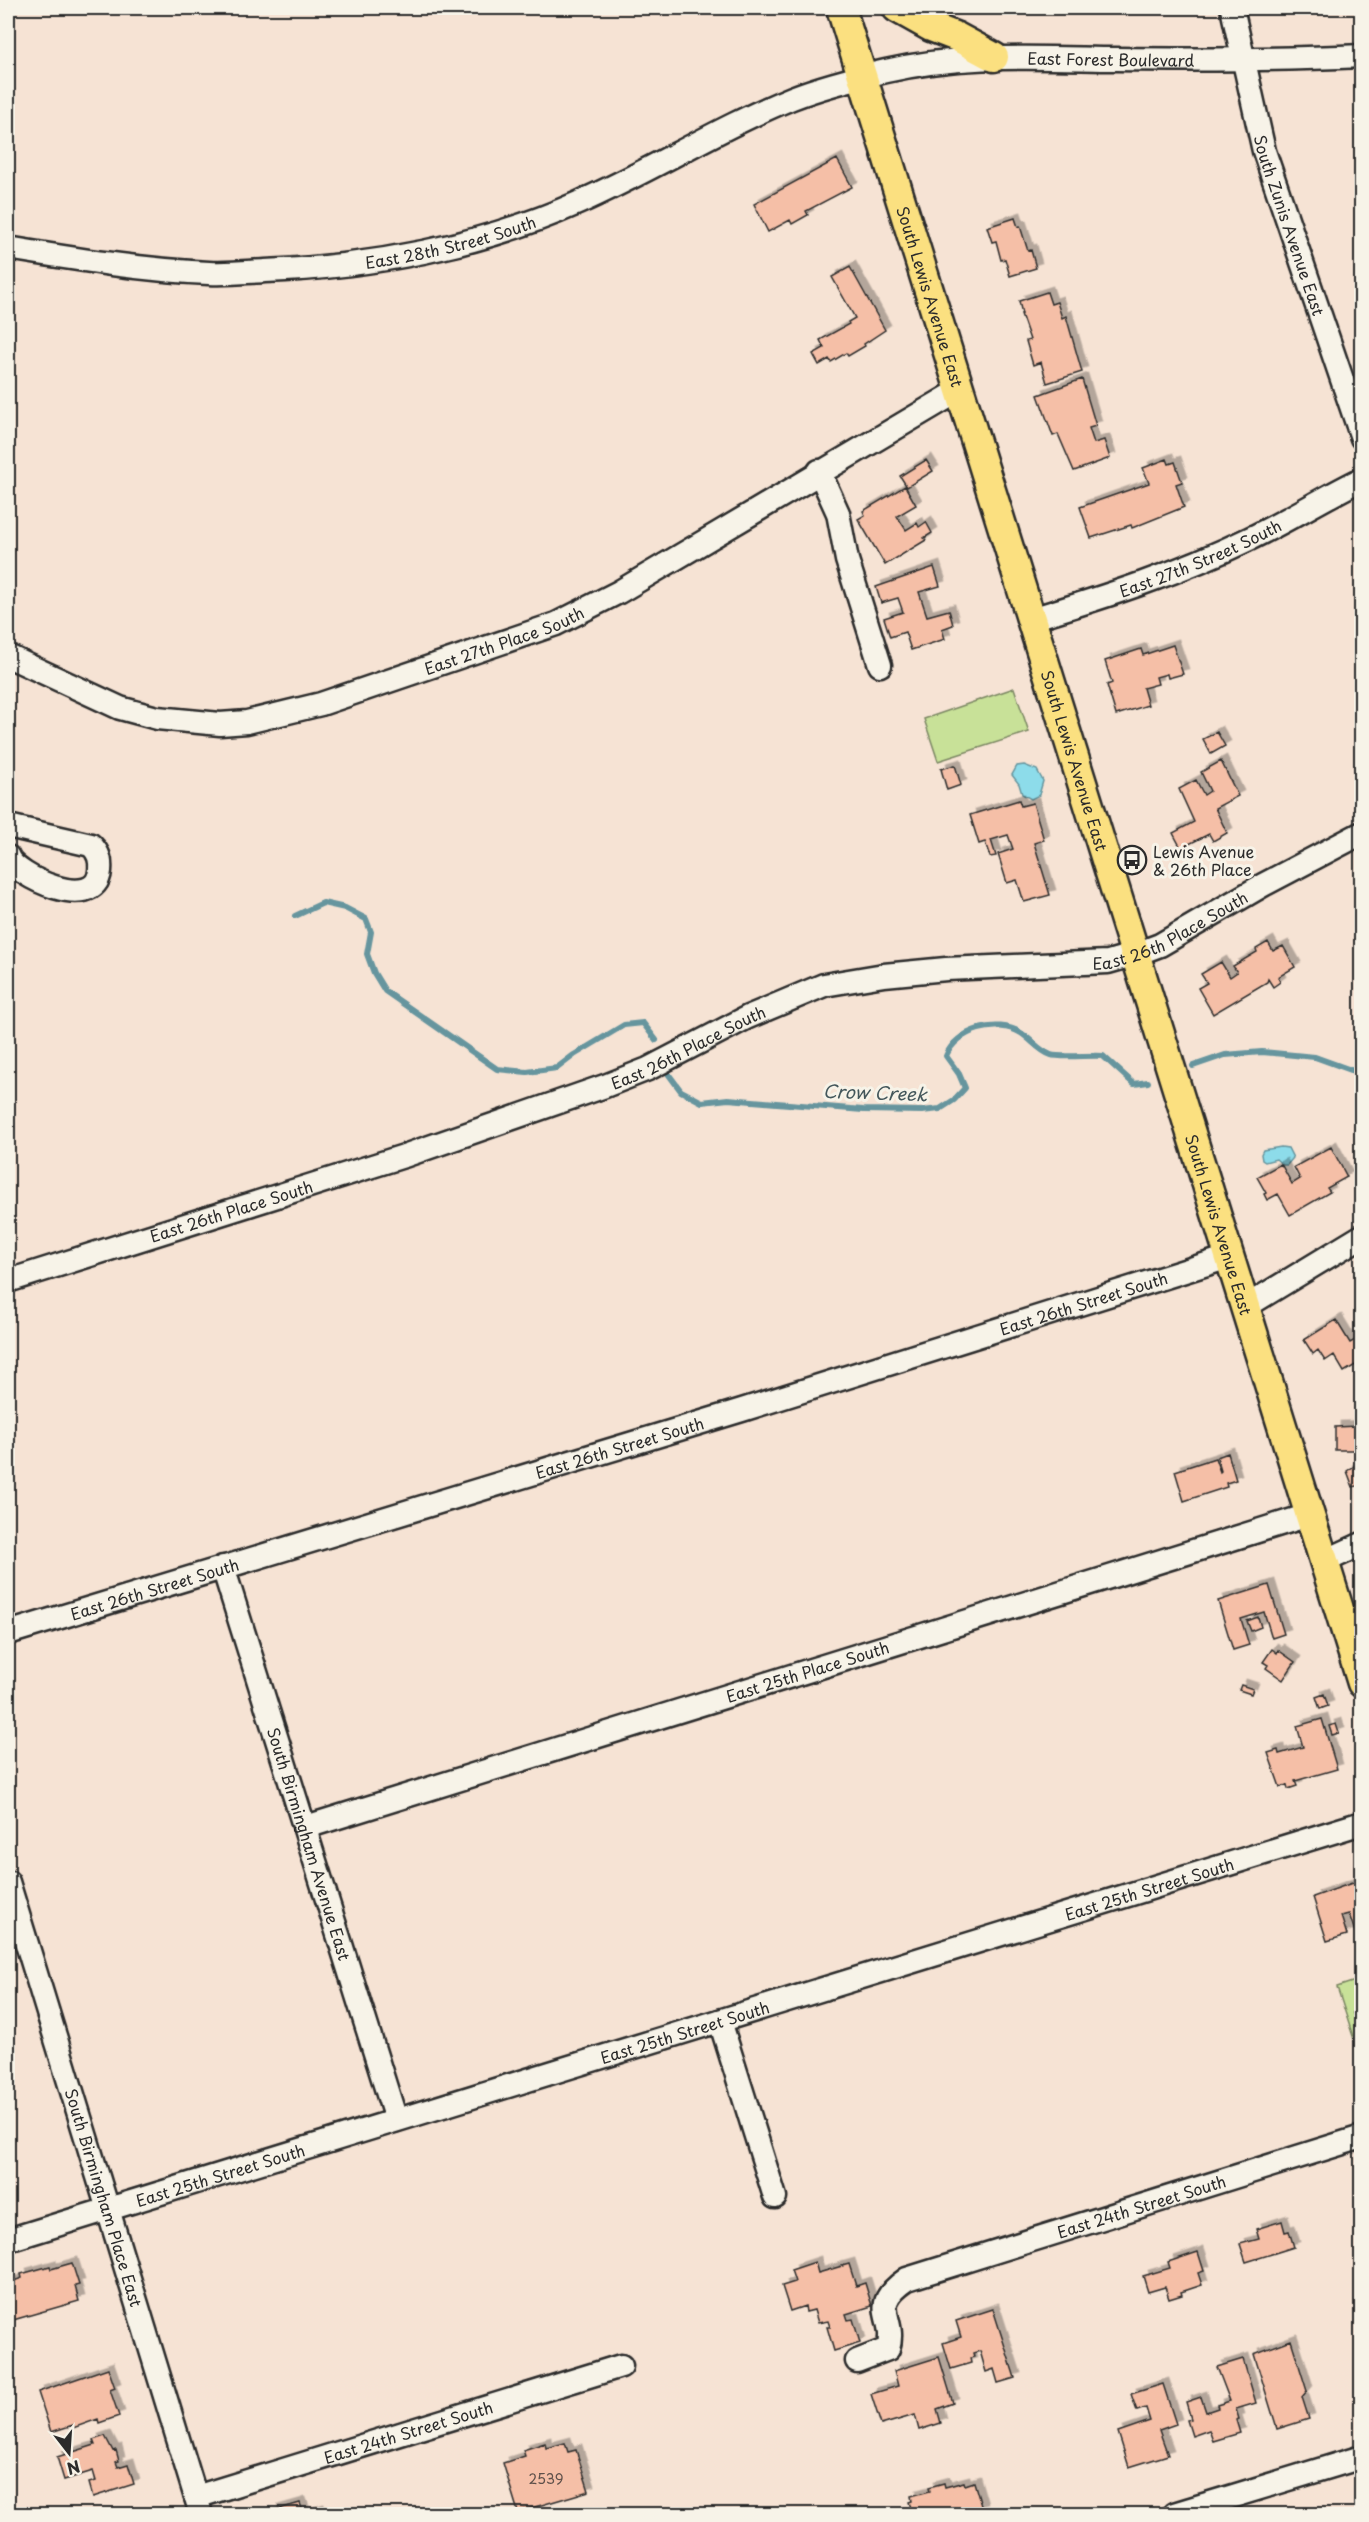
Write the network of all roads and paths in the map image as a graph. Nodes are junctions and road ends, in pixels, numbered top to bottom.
1 (841, 8) edge
2 (897, 8) edge
3 (1232, 8) edge
4 (1362, 56) edge
5 (994, 57) junction
6 (1242, 60) junction
7 (863, 76) junction
8 (8, 248) edge
9 (960, 390) junction
10 (1362, 438) edge
11 (819, 471) junction
12 (1362, 479) edge
13 (1031, 619) junction
14 (8, 656) edge
15 (880, 665) dead end
16 (8, 826) edge
17 (1362, 833) edge
18 (8, 857) edge
19 (1136, 954) junction
20 (1362, 1236) edge
21 (1229, 1257) junction
22 (8, 1281) edge
23 (1245, 1307) junction
24 (1309, 1515) junction
25 (1362, 1544) edge
26 (1323, 1562) junction
27 (223, 1567) junction
28 (8, 1634) edge
29 (1362, 1683) edge
30 (1362, 1823) edge
31 (306, 1827) junction
32 (8, 1882) edge
33 (720, 2020) junction
34 (396, 2120) junction
35 (1362, 2137) edge
36 (775, 2197) dead end
37 (108, 2209) junction
38 (8, 2240) edge
39 (857, 2361) dead end
40 (621, 2366) dead end
41 (1362, 2457) edge
42 (199, 2506) edge
43 (1174, 2514) edge

1 - 7 main road, South Lewis Avenue East
2 - 5 main road
3 - 6 street, South Zunis Avenue East
4 - 6 street, East Forest Boulevard
5 - 6 street, East Forest Boulevard
5 - 7 street, East Forest Boulevard
6 - 10 street, South Zunis Avenue East
7 - 8 street, East 28th Street South
7 - 9 main road, South Lewis Avenue East
9 - 11 street, East 27th Place South
9 - 13 main road, South Lewis Avenue East
11 - 14 street, East 27th Place South
11 - 15 street
12 - 13 street, East 27th Street South
13 - 19 main road, South Lewis Avenue East
16 - 18 street
17 - 19 street, East 26th Place South
19 - 21 main road, South Lewis Avenue East
19 - 22 street, East 26th Place South
20 - 23 street
21 - 23 main road, South Lewis Avenue East
21 - 27 street, East 26th Street South
23 - 24 main road, South Lewis Avenue East
24 - 26 main road, South Lewis Avenue East
24 - 31 street, East 25th Place South
25 - 26 street
26 - 29 main road, South Lewis Avenue East
27 - 28 street, East 26th Street South
27 - 31 street, South Birmingham Avenue East
30 - 33 street, East 25th Street South
31 - 34 street, South Birmingham Avenue East
32 - 37 street, South Birmingham Place East
33 - 34 street, East 25th Street South
33 - 36 street
34 - 37 street, East 25th Street South
35 - 39 street, East 24th Street South
37 - 38 street, East 25th Street South
37 - 42 street, South Birmingham Place East
40 - 42 street, East 24th Street South
41 - 43 street

